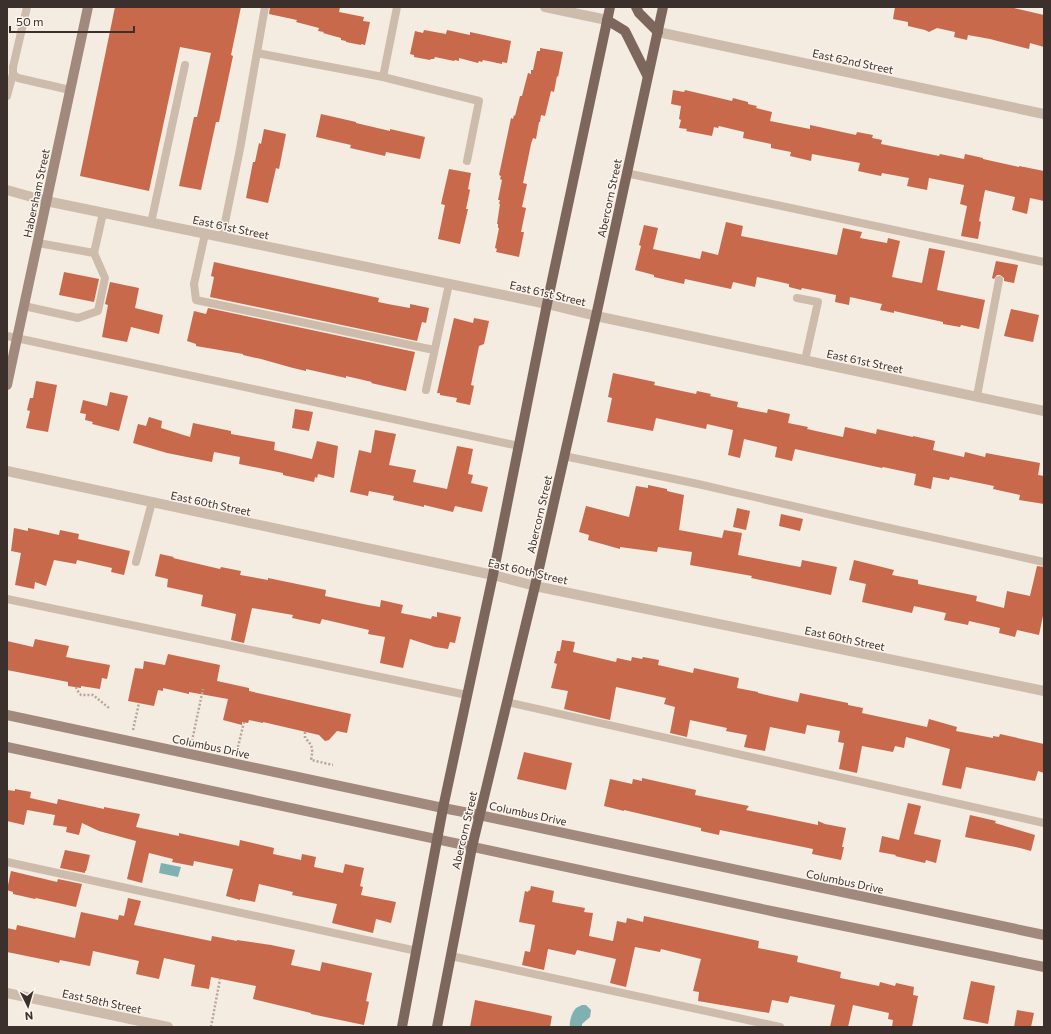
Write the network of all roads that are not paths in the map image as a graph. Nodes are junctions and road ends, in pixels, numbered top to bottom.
1 (27, 7) edge
2 (88, 7) edge
3 (265, 7) edge
4 (397, 7) edge
5 (545, 7) edge
6 (610, 7) edge
7 (636, 7) edge
8 (663, 7) edge
9 (607, 20) junction
10 (658, 32) junction
11 (257, 53) junction
12 (186, 65) dead end
13 (13, 74) junction
14 (647, 75) junction
15 (383, 77) junction
16 (70, 90) junction
17 (7, 96) edge
18 (1044, 114) edge
19 (467, 161) dead end
20 (626, 173) junction
21 (7, 190) edge
22 (46, 201) junction
23 (103, 213) junction
24 (152, 223) junction
25 (205, 234) junction
26 (222, 237) junction
27 (38, 243) junction
28 (94, 253) junction
29 (1044, 262) edge
30 (999, 280) dead end
31 (449, 284) junction
32 (797, 298) dead end
33 (547, 304) junction
34 (24, 306) junction
35 (596, 316) junction
36 (12, 337) edge
37 (434, 350) junction
38 (805, 360) junction
39 (7, 385) edge
40 (426, 390) dead end
41 (977, 396) junction
42 (1044, 411) edge
43 (519, 446) junction
44 (564, 456) junction
45 (7, 471) edge
46 (152, 502) junction
47 (136, 562) dead end
48 (1044, 562) edge
49 (493, 575) junction
50 (535, 586) junction
51 (7, 599) edge
52 (1044, 691) edge
53 (467, 695) junction
54 (507, 702) junction
55 (7, 715) edge
56 (7, 747) edge
57 (443, 808) junction
58 (479, 815) junction
59 (1044, 823) edge
60 (437, 838) junction
61 (472, 847) junction
62 (7, 862) edge
63 (1044, 936) edge
64 (417, 951) junction
65 (451, 956) junction
66 (1044, 967) edge
67 (7, 992) edge
68 (168, 1027) edge
69 (402, 1027) edge
70 (437, 1027) edge
71 (780, 1027) edge

1 - 13 lane
2 - 16 street, Habersham Street
3 - 11 lane
4 - 15 lane
5 - 9 street
6 - 9 main road
7 - 10 main road
8 - 10 main road, Abercorn Street
9 - 14 main road
9 - 33 main road
10 - 14 main road, Abercorn Street
10 - 18 street, East 62nd Street
11 - 15 lane
11 - 26 lane
12 - 24 lane
13 - 16 lane
13 - 17 lane
14 - 20 main road, Abercorn Street
15 - 19 lane
16 - 22 street, Habersham Street
20 - 29 lane
20 - 35 main road, Abercorn Street
21 - 22 street, East 61st Street
22 - 23 street, East 61st Street
22 - 27 street, Habersham Street
23 - 24 street, East 61st Street
23 - 28 lane
24 - 25 street, East 61st Street
25 - 26 street, East 61st Street
25 - 37 lane
26 - 31 street, East 61st Street
27 - 28 lane
27 - 34 street, Habersham Street
28 - 34 lane
30 - 41 lane
31 - 33 street, East 61st Street
31 - 37 lane
32 - 38 lane
33 - 35 street, East 61st Street
33 - 43 main road
34 - 36 street, Habersham Street
35 - 38 street, East 61st Street
35 - 44 main road, Abercorn Street
36 - 39 street, Habersham Street
36 - 43 lane
37 - 40 lane
38 - 41 street, East 61st Street
41 - 42 street, East 61st Street
43 - 49 main road
44 - 48 lane
44 - 50 main road, Abercorn Street
45 - 46 street, East 60th Street
46 - 47 lane
46 - 49 street, East 60th Street
49 - 50 street, East 60th Street
49 - 53 main road
50 - 52 street, East 60th Street
50 - 54 main road, Abercorn Street
51 - 53 lane
53 - 57 main road
54 - 58 main road, Abercorn Street
54 - 59 lane
55 - 57 street, Columbus Drive
56 - 60 street
57 - 58 street, Columbus Drive
57 - 60 main road
58 - 61 main road, Abercorn Street
58 - 63 street, Columbus Drive
60 - 61 street
60 - 64 main road
61 - 65 main road, Abercorn Street
61 - 66 street
62 - 64 lane
64 - 69 main road
65 - 70 main road, Abercorn Street
65 - 71 lane
67 - 68 street, East 58th Street

